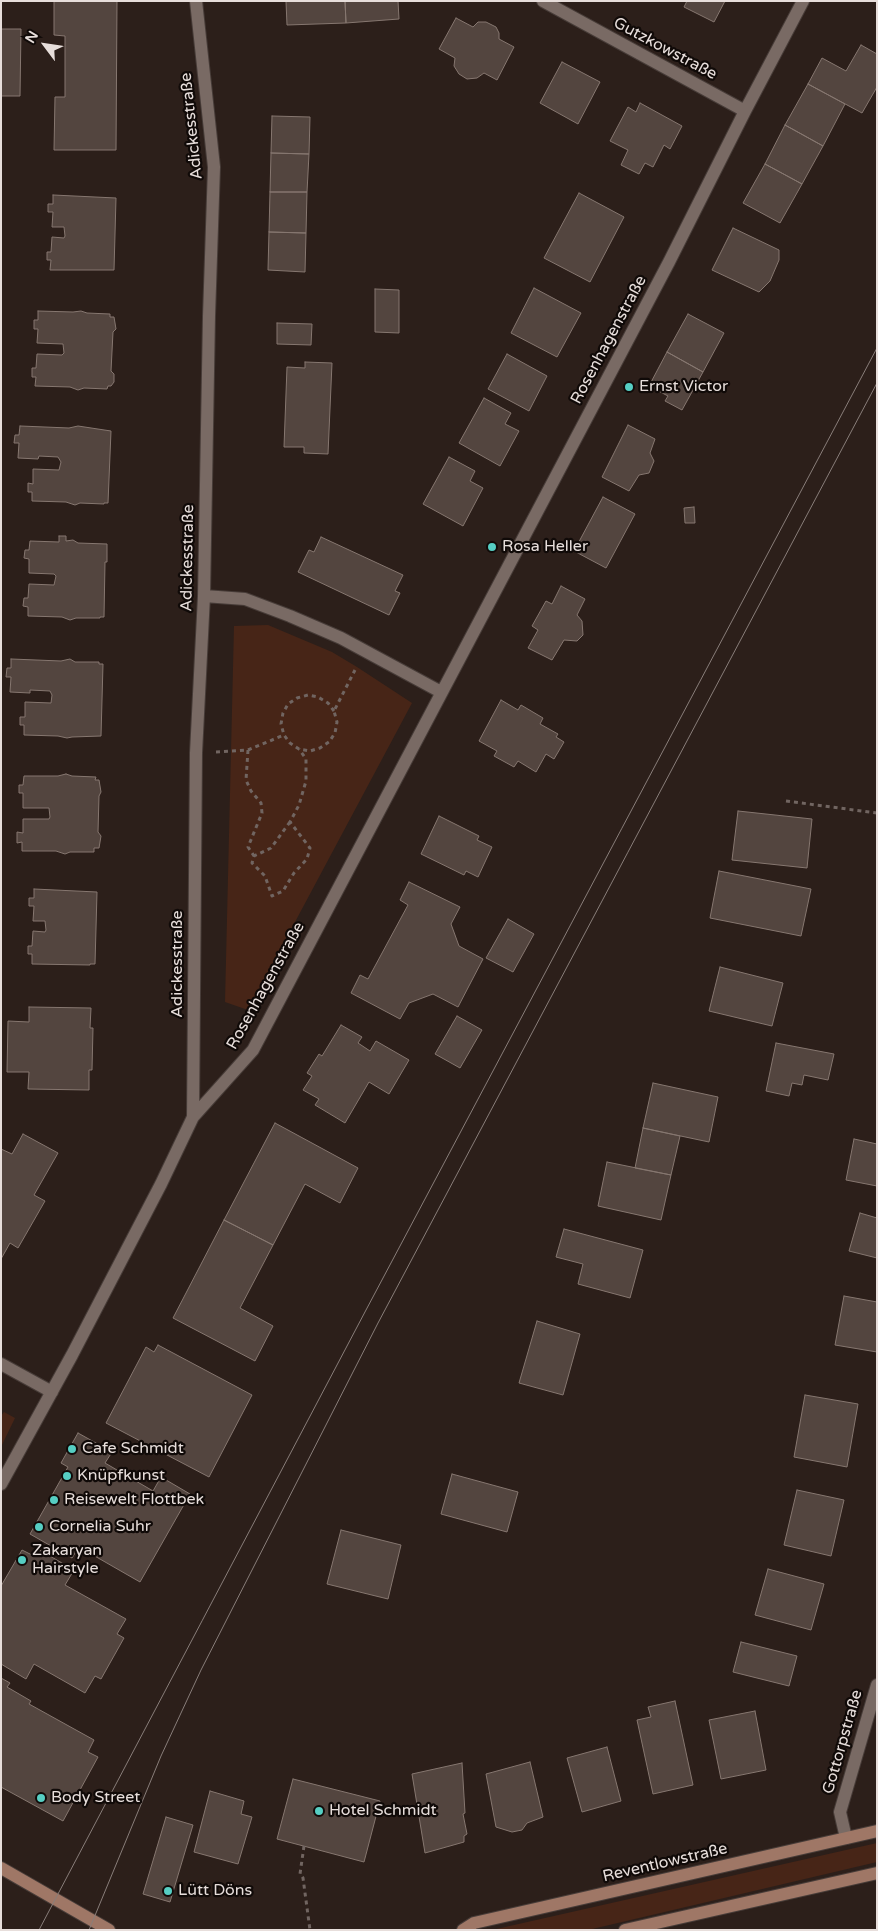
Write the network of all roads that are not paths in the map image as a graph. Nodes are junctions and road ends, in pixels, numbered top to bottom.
1 (196, 1) edge
2 (543, 1) edge
3 (803, 1) edge
4 (745, 111) junction
5 (204, 596) junction
6 (441, 692) junction
7 (193, 1118) junction
8 (1, 1364) edge
9 (52, 1392) junction
10 (1, 1484) edge
11 (877, 1685) edge
12 (877, 1831) edge
13 (846, 1838) junction
14 (1, 1868) edge
15 (877, 1873) edge
16 (109, 1930) edge
17 (463, 1930) edge
18 (625, 1930) edge

1 - 5 street, Adickesstraße
2 - 4 street, Gutzkowstraße
3 - 4 street, Rosenhagenstraße
4 - 6 street, Rosenhagenstraße
5 - 6 street
5 - 7 street, Adickesstraße
6 - 7 street, Rosenhagenstraße
7 - 9 street, Rosenhagenstraße
8 - 9 street
9 - 10 street, Rosenhagenstraße
11 - 13 street, Gottorpstraße
12 - 13 main road, Reventlowstraße
13 - 17 main road, Reventlowstraße
14 - 16 main road
15 - 18 main road

